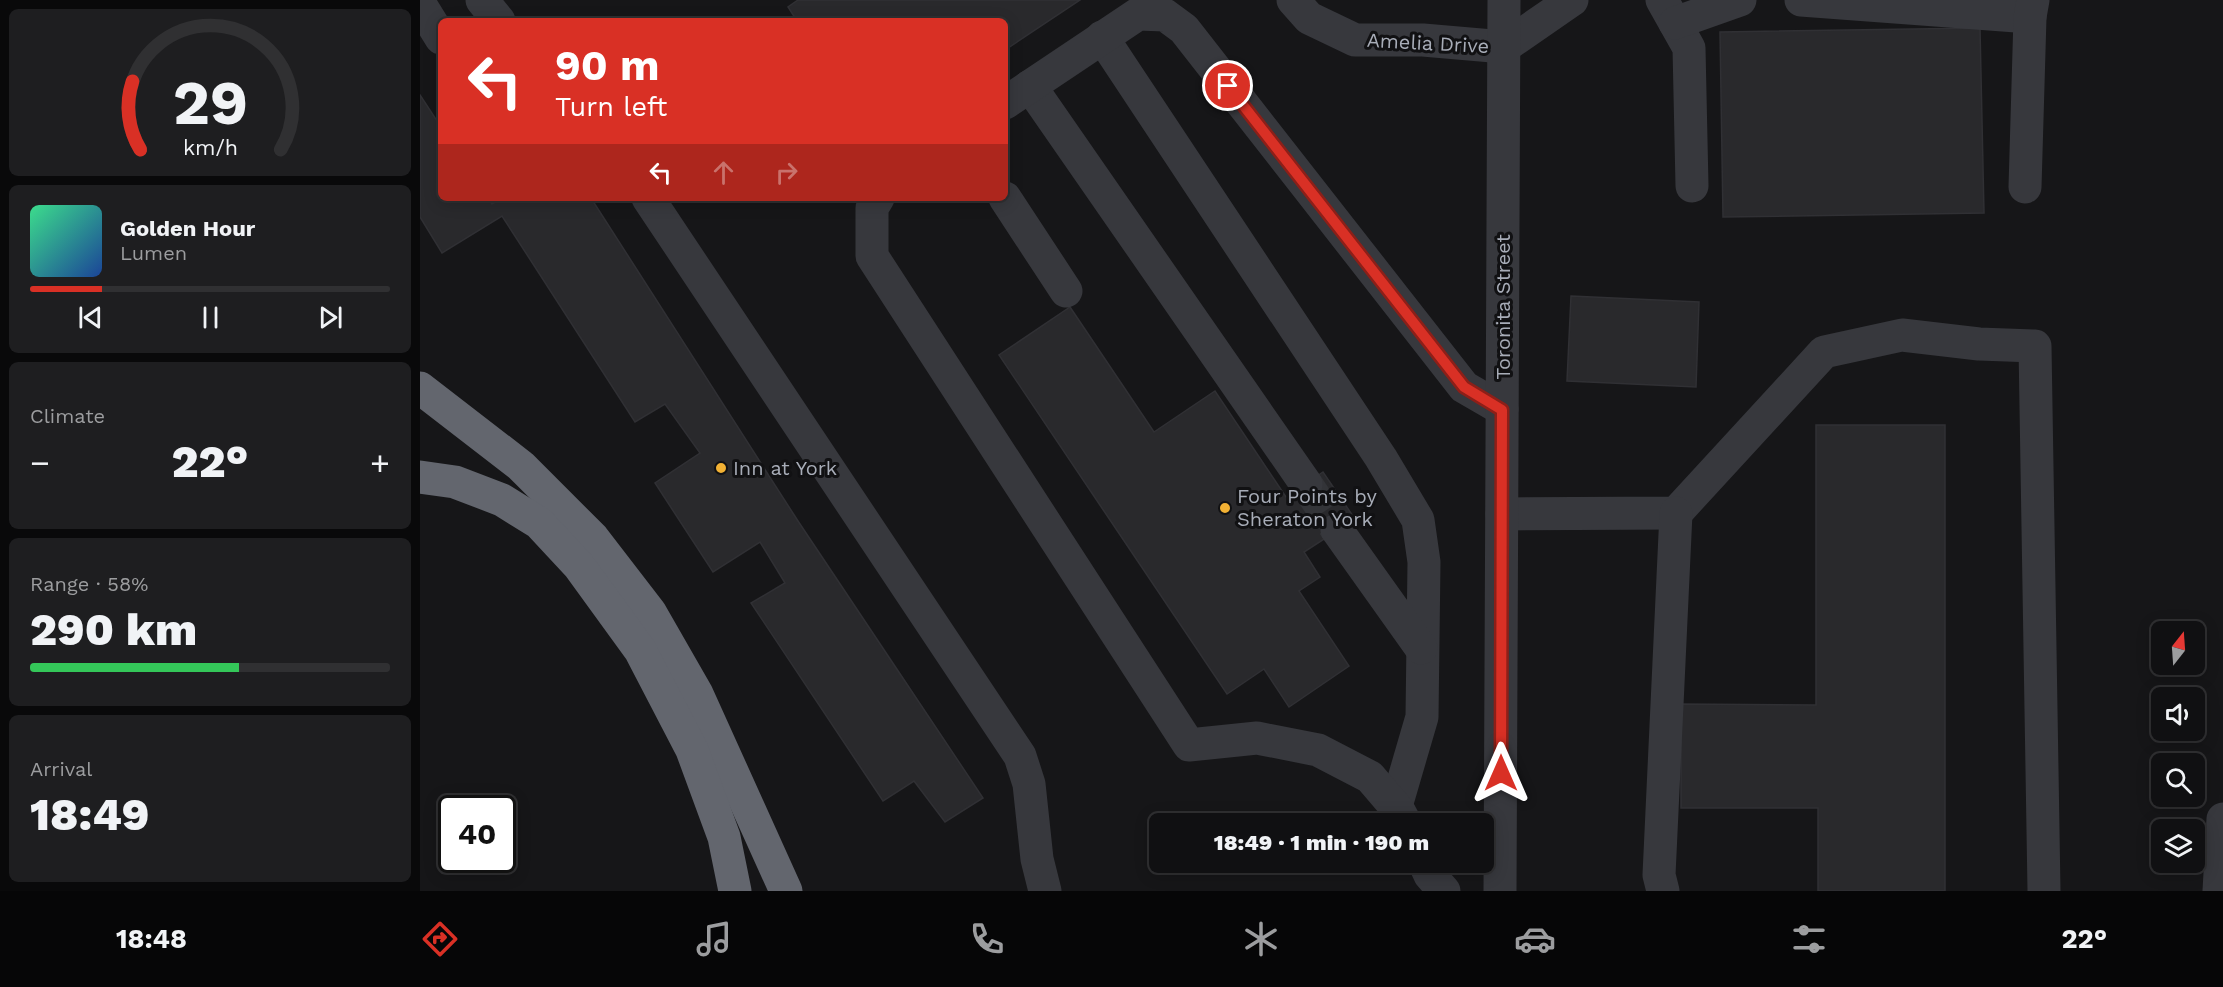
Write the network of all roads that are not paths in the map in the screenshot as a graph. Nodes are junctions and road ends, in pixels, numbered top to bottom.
1 (424, 0) edge
2 (482, 0) edge
3 (1293, 0) edge
4 (1504, 0) edge
5 (1572, 0) edge
6 (1740, 0) edge
7 (1801, 0) edge
8 (420, 4) edge
9 (2032, 8) edge
10 (1668, 12) edge
11 (497, 18) edge
12 (438, 33) edge
13 (1102, 38) junction
14 (1504, 47) junction
15 (1017, 95) edge
16 (1692, 186) dead end
17 (2025, 187) dead end
18 (650, 201) edge
19 (876, 201) edge
20 (1007, 201) edge
21 (1066, 291) dead end
22 (420, 388) edge
23 (1502, 410) junction
24 (420, 477) edge
25 (1306, 484) tunnel mouth
26 (1676, 513) junction
27 (1502, 514) junction
28 (1337, 530) tunnel mouth
29 (1421, 648) junction
30 (1399, 813) edge
31 (1401, 813) edge
32 (2223, 819) edge
33 (1429, 873) edge
34 (735, 891) edge
35 (786, 891) edge
36 (1045, 891) edge
37 (1444, 891) edge
38 (1500, 891) edge
39 (1663, 891) edge
40 (2044, 891) edge
41 (2219, 891) edge

1 - 8 street
2 - 11 street
3 - 14 street, Amelia Drive
4 - 14 street, Toronita Street
5 - 14 street
6 - 10 street
7 - 9 street
8 - 12 street
9 - 17 street
10 - 16 street
13 - 15 street
13 - 23 street
13 - 29 street
14 - 23 street, Toronita Street
15 - 25 street
18 - 36 street
19 - 30 street
20 - 21 street
22 - 35 highway
23 - 27 street, Toronita Street
24 - 34 highway
26 - 27 street
26 - 39 street
26 - 40 street
27 - 38 street, Toronita Street
28 - 29 street
29 - 31 street
32 - 41 street
33 - 37 street

